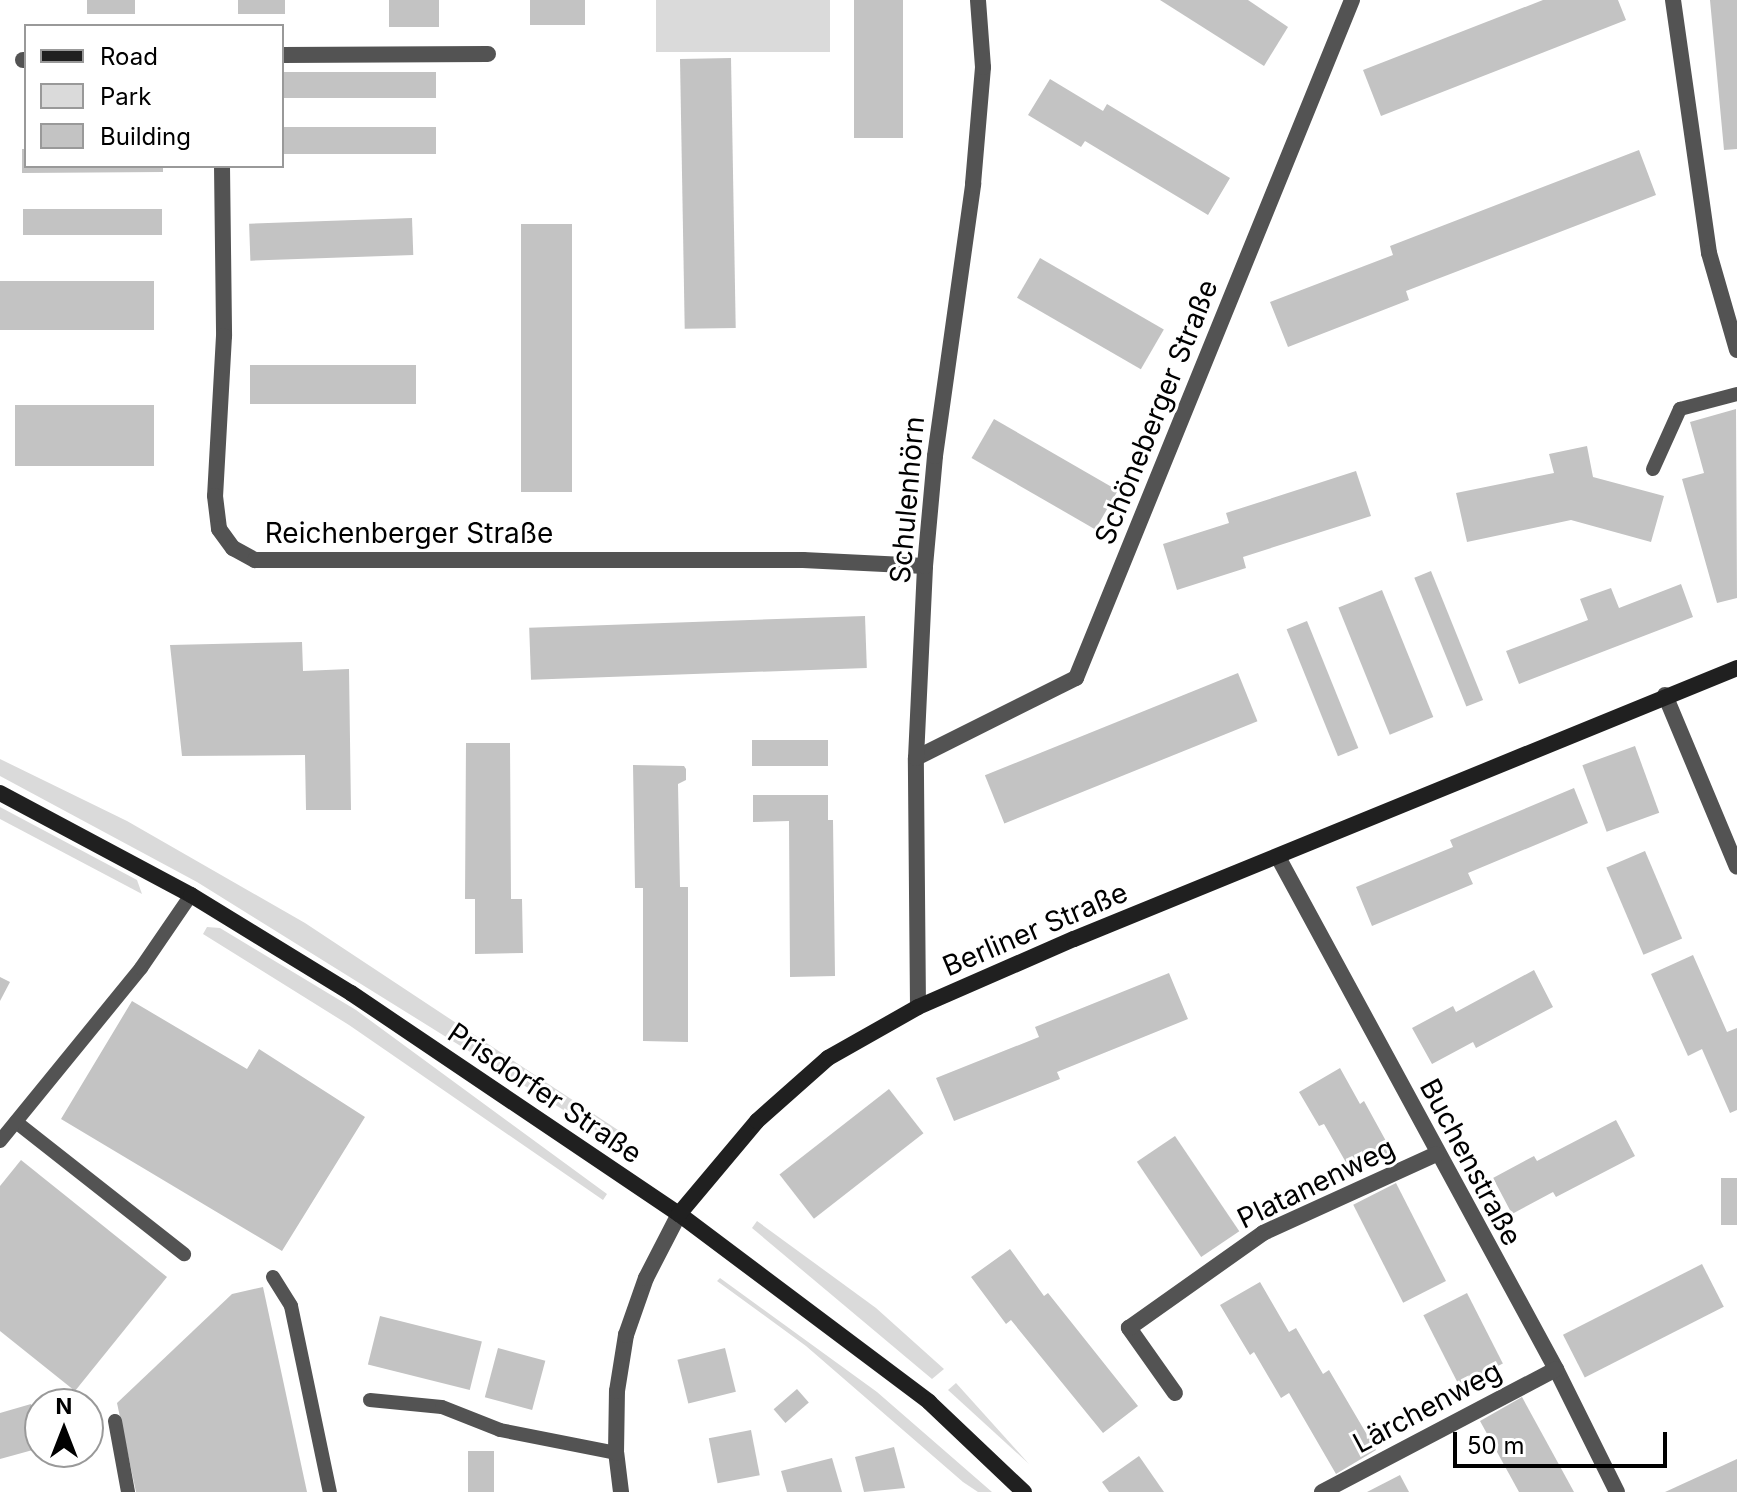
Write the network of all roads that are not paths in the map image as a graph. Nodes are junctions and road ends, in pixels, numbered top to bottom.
1 (978, 0) edge
2 (1352, 0) edge
3 (1673, 0) edge
4 (488, 54) dead end
5 (284, 55) edge
6 (222, 168) edge
7 (1737, 350) edge
8 (1737, 394) edge
9 (1653, 469) dead end
10 (925, 566) junction
11 (1737, 668) edge
12 (1665, 695) junction
13 (916, 758) junction
14 (0, 793) edge
15 (1278, 857) junction
16 (1737, 867) edge
17 (191, 895) junction
18 (918, 1007) junction
19 (16, 1122) junction
20 (0, 1141) edge
21 (1436, 1154) junction
22 (679, 1214) junction
23 (184, 1254) dead end
24 (273, 1277) dead end
25 (1556, 1369) junction
26 (1175, 1393) dead end
27 (370, 1400) dead end
28 (115, 1421) dead end
29 (616, 1453) junction
30 (128, 1492) edge
31 (330, 1492) edge
32 (621, 1492) edge
33 (1024, 1492) edge
34 (1322, 1492) edge
35 (1617, 1492) edge

1 - 10 street, Schulenhörn
2 - 13 street, Schöneberger Straße
3 - 7 street
4 - 5 street
6 - 10 street, Reichenberger Straße
8 - 9 lane
10 - 13 street, Schulenhörn
11 - 12 main road, Berliner Straße
12 - 15 main road, Berliner Straße
12 - 16 street
13 - 18 street, Schulenhörn
14 - 17 main road, Prisdorfer Straße
15 - 18 main road, Berliner Straße
15 - 21 street, Buchenstraße
17 - 19 lane
17 - 22 main road, Prisdorfer Straße
18 - 22 main road, Berliner Straße
19 - 20 lane
19 - 23 lane
21 - 25 street, Buchenstraße
21 - 26 street, Platanenweg
22 - 29 street, Berliner Straße
22 - 33 main road, Prisdorfer Straße
24 - 31 lane
25 - 34 street, Lärchenweg
25 - 35 street, Buchenstraße
27 - 29 lane
28 - 30 lane
29 - 32 street, Berliner Straße

